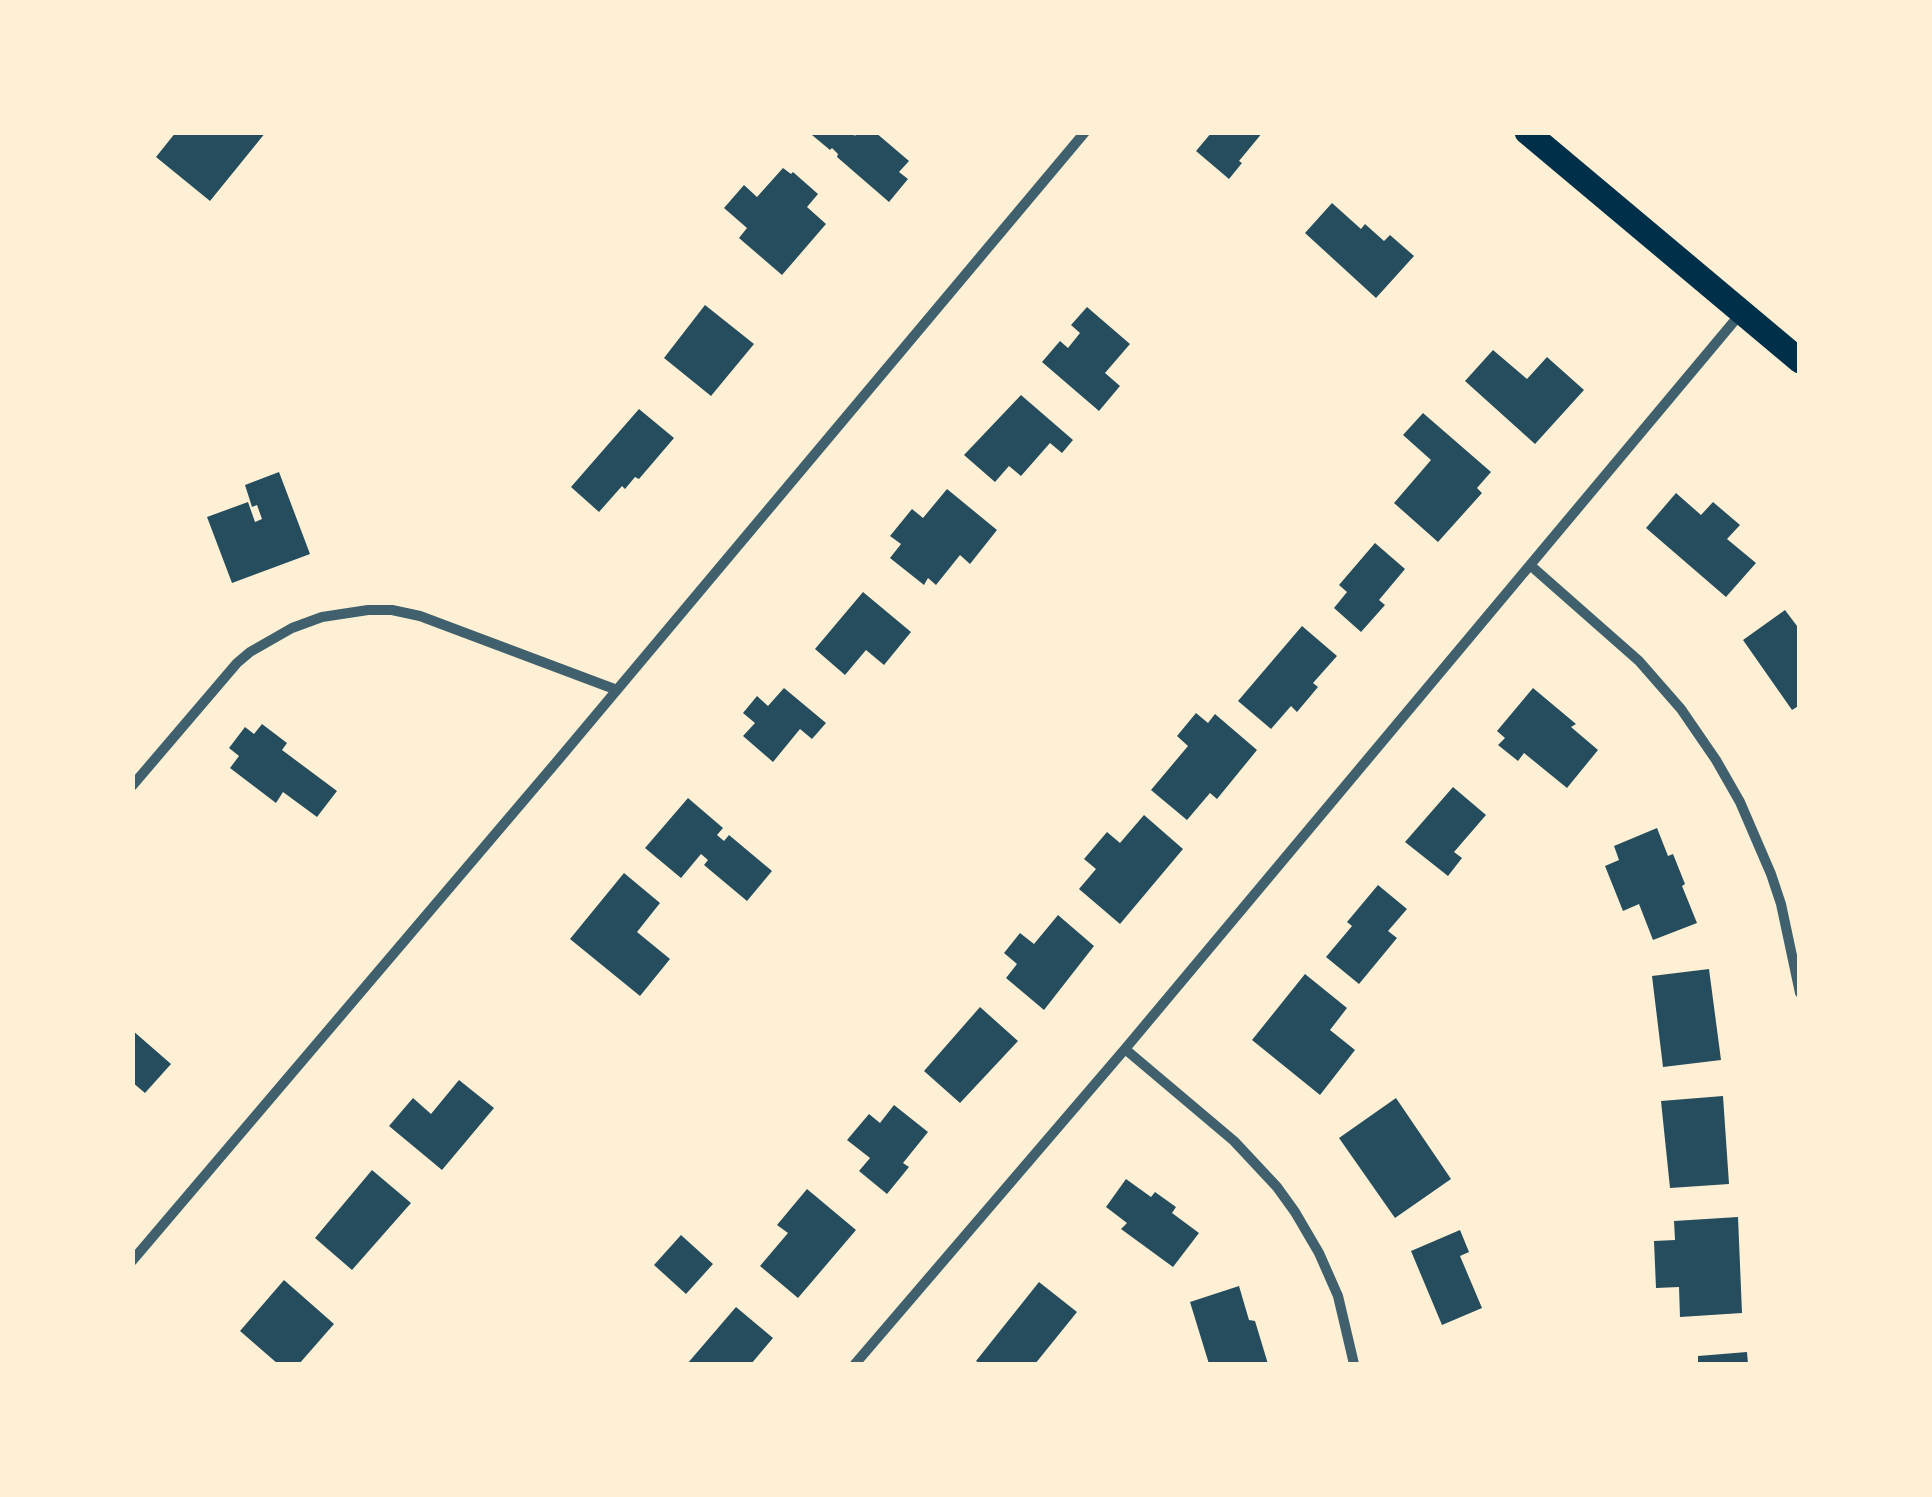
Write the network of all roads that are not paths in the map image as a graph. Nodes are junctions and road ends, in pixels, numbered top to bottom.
1 (1085, 132) edge
2 (1542, 137) edge
3 (1742, 312) junction
4 (1800, 361) edge
5 (1530, 565) junction
6 (616, 690) junction
7 (132, 786) edge
8 (1800, 993) edge
9 (1125, 1048) junction
10 (132, 1261) edge
11 (854, 1364) edge
12 (1354, 1364) edge

1 - 6 street
2 - 3 main road
3 - 4 main road
3 - 5 street
5 - 8 street
5 - 9 street
6 - 7 street
6 - 10 street
9 - 11 street
9 - 12 street

